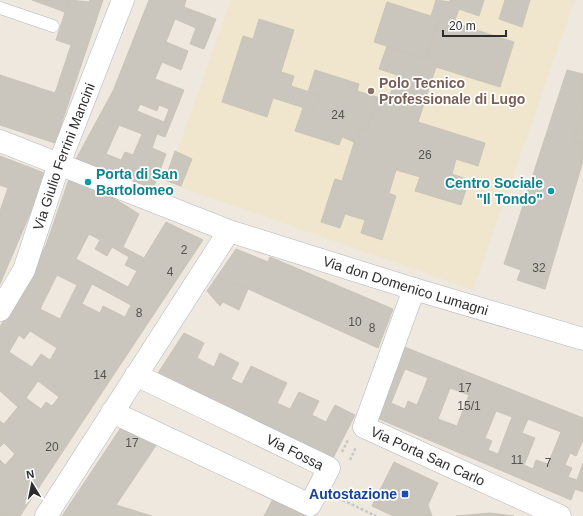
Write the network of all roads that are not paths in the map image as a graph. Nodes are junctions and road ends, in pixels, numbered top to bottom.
1 (123, 0) edge
2 (0, 8) edge
3 (53, 26) dead end
4 (0, 141) edge
5 (59, 164) junction
6 (229, 230) junction
7 (414, 289) junction
8 (0, 310) edge
9 (583, 340) edge
10 (136, 375) junction
11 (112, 412) junction
12 (46, 516) edge
13 (560, 516) edge

1 - 5 street, Via Giulio Ferrini Mancini
2 - 3 lane
4 - 5 street, Via don Domenico Lumagni
5 - 6 street, Via don Domenico Lumagni
5 - 8 street, Via Giulio Ferrini Mancini
6 - 7 street, Via don Domenico Lumagni
6 - 10 street
7 - 9 street, Via don Domenico Lumagni
7 - 13 street, Via Porta San Carlo
10 - 11 street
10 - 11 street, Via Fossa
11 - 12 street

